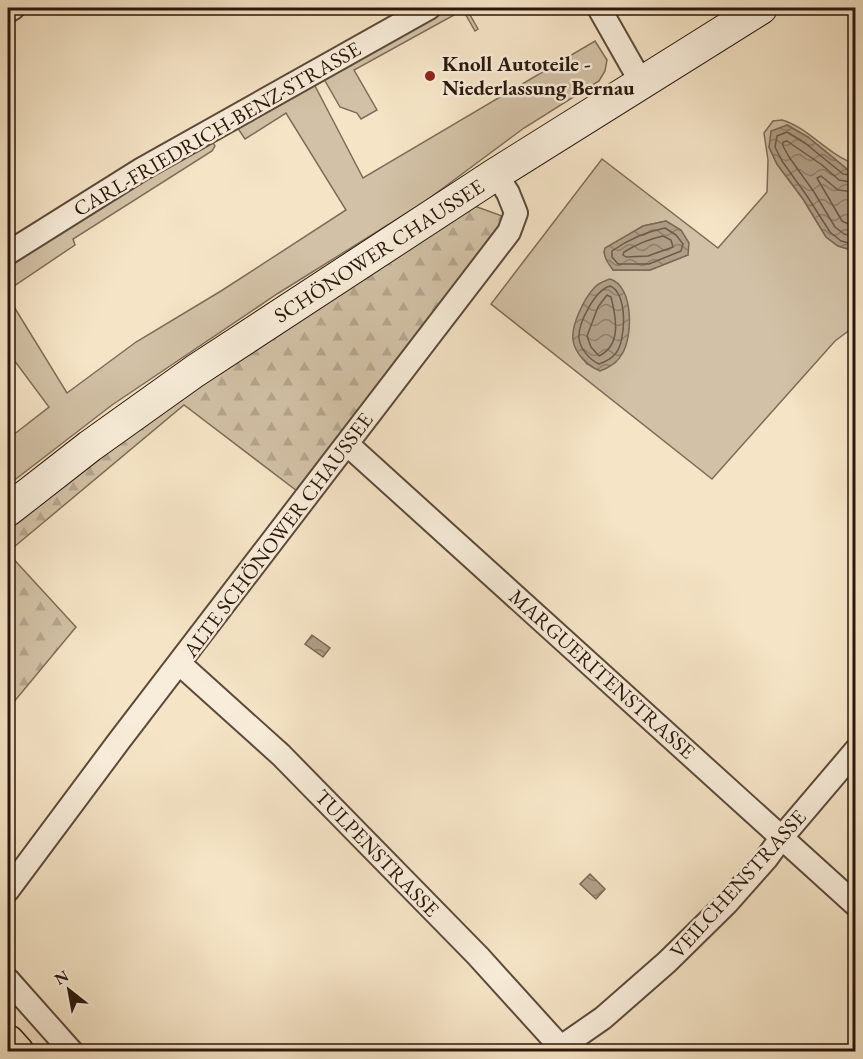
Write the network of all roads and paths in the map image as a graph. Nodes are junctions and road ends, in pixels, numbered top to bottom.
1 (13, 8) edge
2 (429, 8) edge
3 (598, 8) edge
4 (761, 8) edge
5 (8, 11) edge
6 (641, 82) junction
7 (496, 174) junction
8 (8, 253) edge
9 (347, 444) junction
10 (8, 510) edge
11 (180, 664) junction
12 (855, 750) edge
13 (782, 837) junction
14 (8, 890) edge
15 (855, 905) edge
16 (8, 980) edge
17 (8, 1042) edge
18 (560, 1050) edge
19 (17, 1052) edge
20 (72, 1052) edge

1 - 5 street
2 - 8 street, CARL-FRIEDRICH-BENZ-STRASSE
3 - 6 street
4 - 6 main road, SCHÖNOWER CHAUSSEE
6 - 7 main road, SCHÖNOWER CHAUSSEE
7 - 9 street, ALTE SCHÖNOWER CHAUSSEE
7 - 10 main road, SCHÖNOWER CHAUSSEE
9 - 11 street, ALTE SCHÖNOWER CHAUSSEE
9 - 13 street, MARGUERITENSTRASSE
11 - 14 street, ALTE SCHÖNOWER CHAUSSEE
11 - 18 street, TULPENSTRASSE
12 - 13 street, VEILCHENSTRASSE
13 - 15 street, MARGUERITENSTRASSE
13 - 18 street, VEILCHENSTRASSE
16 - 20 street
17 - 19 highway

